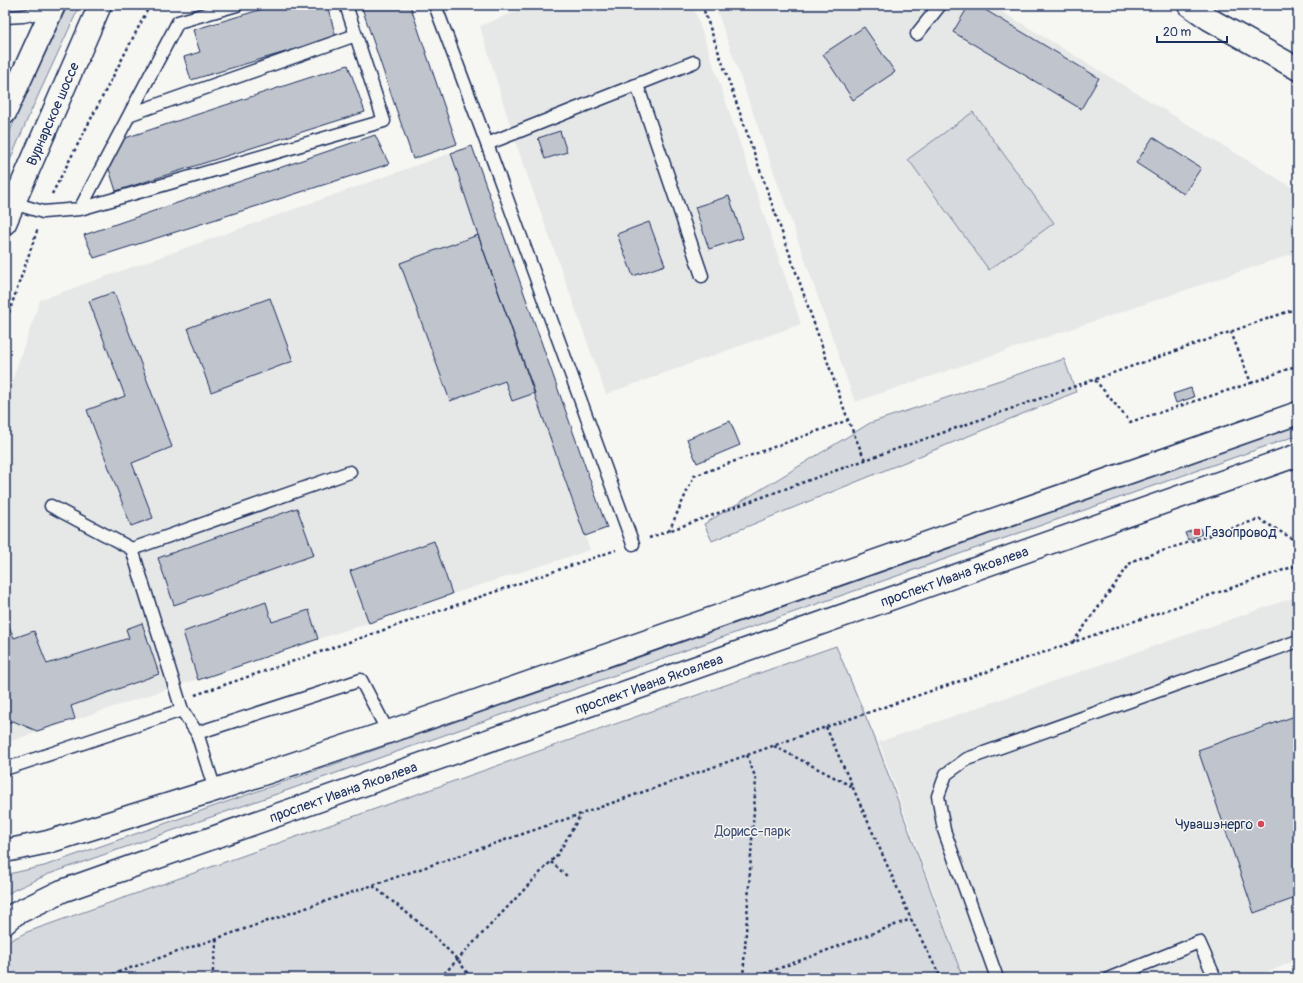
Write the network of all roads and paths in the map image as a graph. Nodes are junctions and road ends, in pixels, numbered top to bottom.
1 (100, 5) edge
2 (150, 5) edge
3 (237, 5) edge
4 (346, 5) edge
5 (434, 5) edge
6 (702, 5) edge
7 (940, 5) edge
8 (1189, 5) edge
9 (53, 7) edge
10 (5, 17) edge
11 (917, 34) dead end
12 (356, 35) junction
13 (694, 62) dead end
14 (1298, 68) edge
15 (636, 85) junction
16 (5, 113) edge
17 (131, 114) junction
18 (487, 144) junction
19 (13, 203) junction
20 (80, 209) junction
21 (43, 212) junction
22 (5, 223) edge
23 (702, 276) dead end
24 (1298, 308) edge
25 (5, 324) edge
26 (1231, 332) junction
27 (1298, 365) edge
28 (1095, 380) junction
29 (1251, 383) junction
30 (1298, 412) edge
31 (848, 420) junction
32 (1298, 455) edge
33 (865, 460) junction
34 (350, 472) dead end
35 (51, 506) dead end
36 (669, 531) junction
37 (1298, 542) edge
38 (633, 544) junction
39 (132, 549) junction
40 (1298, 565) edge
41 (1298, 641) edge
42 (1072, 642) junction
43 (182, 710) junction
44 (826, 727) junction
45 (197, 732) junction
46 (388, 732) junction
47 (774, 746) junction
48 (747, 755) junction
49 (5, 769) edge
50 (853, 788) junction
51 (215, 790) junction
52 (581, 814) junction
53 (5, 851) edge
54 (551, 862) junction
55 (568, 877) dead end
56 (373, 885) junction
57 (911, 919) junction
58 (5, 923) edge
59 (217, 938) junction
60 (458, 960) junction
61 (101, 978) edge
62 (212, 978) edge
63 (440, 978) edge
64 (471, 978) edge
65 (743, 978) edge
66 (753, 978) edge
67 (941, 978) edge
68 (998, 978) edge
69 (1110, 978) edge
70 (1215, 978) edge

1 - 19 main road, Вурнарское шоссе
2 - 21 path
3 - 17 lane
4 - 12 lane
5 - 18 lane
6 - 31 path
7 - 11 lane
8 - 14 main road
9 - 10 lane
9 - 16 main road
12 - 17 lane
12 - 20 lane
13 - 15 lane
15 - 18 lane
15 - 23 lane
17 - 20 lane
18 - 38 lane
19 - 21 lane
19 - 22 main road, Вурнарское шоссе
20 - 21 lane
21 - 25 path
24 - 26 path
26 - 28 path
26 - 29 path
27 - 29 path
28 - 29 path
28 - 33 path
30 - 46 main road
31 - 33 path
31 - 36 path
32 - 58 main road, проспект Ивана Яковлева
33 - 36 path
34 - 39 lane
35 - 39 lane
36 - 38 path
37 - 42 path
38 - 43 path
39 - 43 lane
40 - 42 path
41 - 68 lane
42 - 44 path
43 - 45 lane
43 - 49 lane
44 - 47 path
44 - 50 path
45 - 46 lane
45 - 51 lane
46 - 51 main road
47 - 48 path
47 - 50 path
48 - 52 path
48 - 65 path
50 - 57 path
51 - 53 main road
52 - 54 path
52 - 56 path
54 - 55 path
54 - 60 path
56 - 59 path
56 - 60 path
57 - 66 path
57 - 67 path
59 - 61 path
59 - 62 path
60 - 63 path
60 - 64 path
69 - 70 lane

